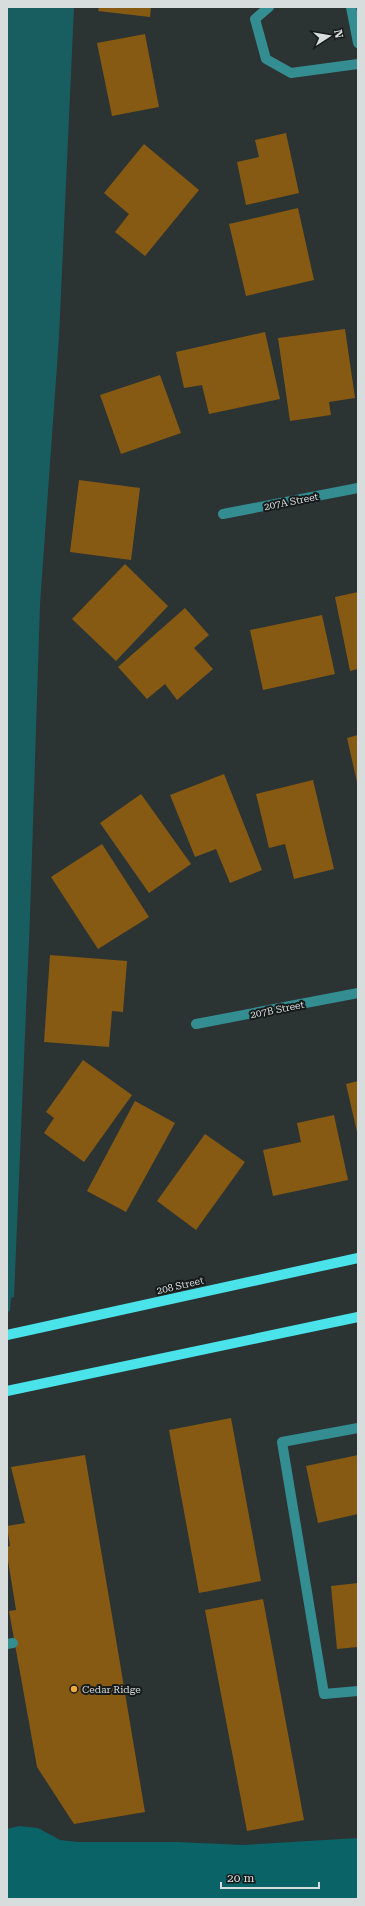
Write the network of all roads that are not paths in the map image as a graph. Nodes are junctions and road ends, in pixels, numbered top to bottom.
1 (269, 7) edge
2 (351, 7) edge
3 (358, 43) edge
4 (358, 64) edge
5 (358, 488) edge
6 (223, 514) dead end
7 (358, 993) edge
8 (196, 1024) dead end
9 (358, 1258) edge
10 (358, 1317) edge
11 (7, 1335) edge
12 (7, 1391) edge
13 (358, 1428) edge
14 (358, 1691) edge

1 - 4 street
2 - 3 street
5 - 6 street, 207A Street
7 - 8 street, 207B Street
9 - 11 main road, 208 Street
10 - 12 main road
13 - 14 street

